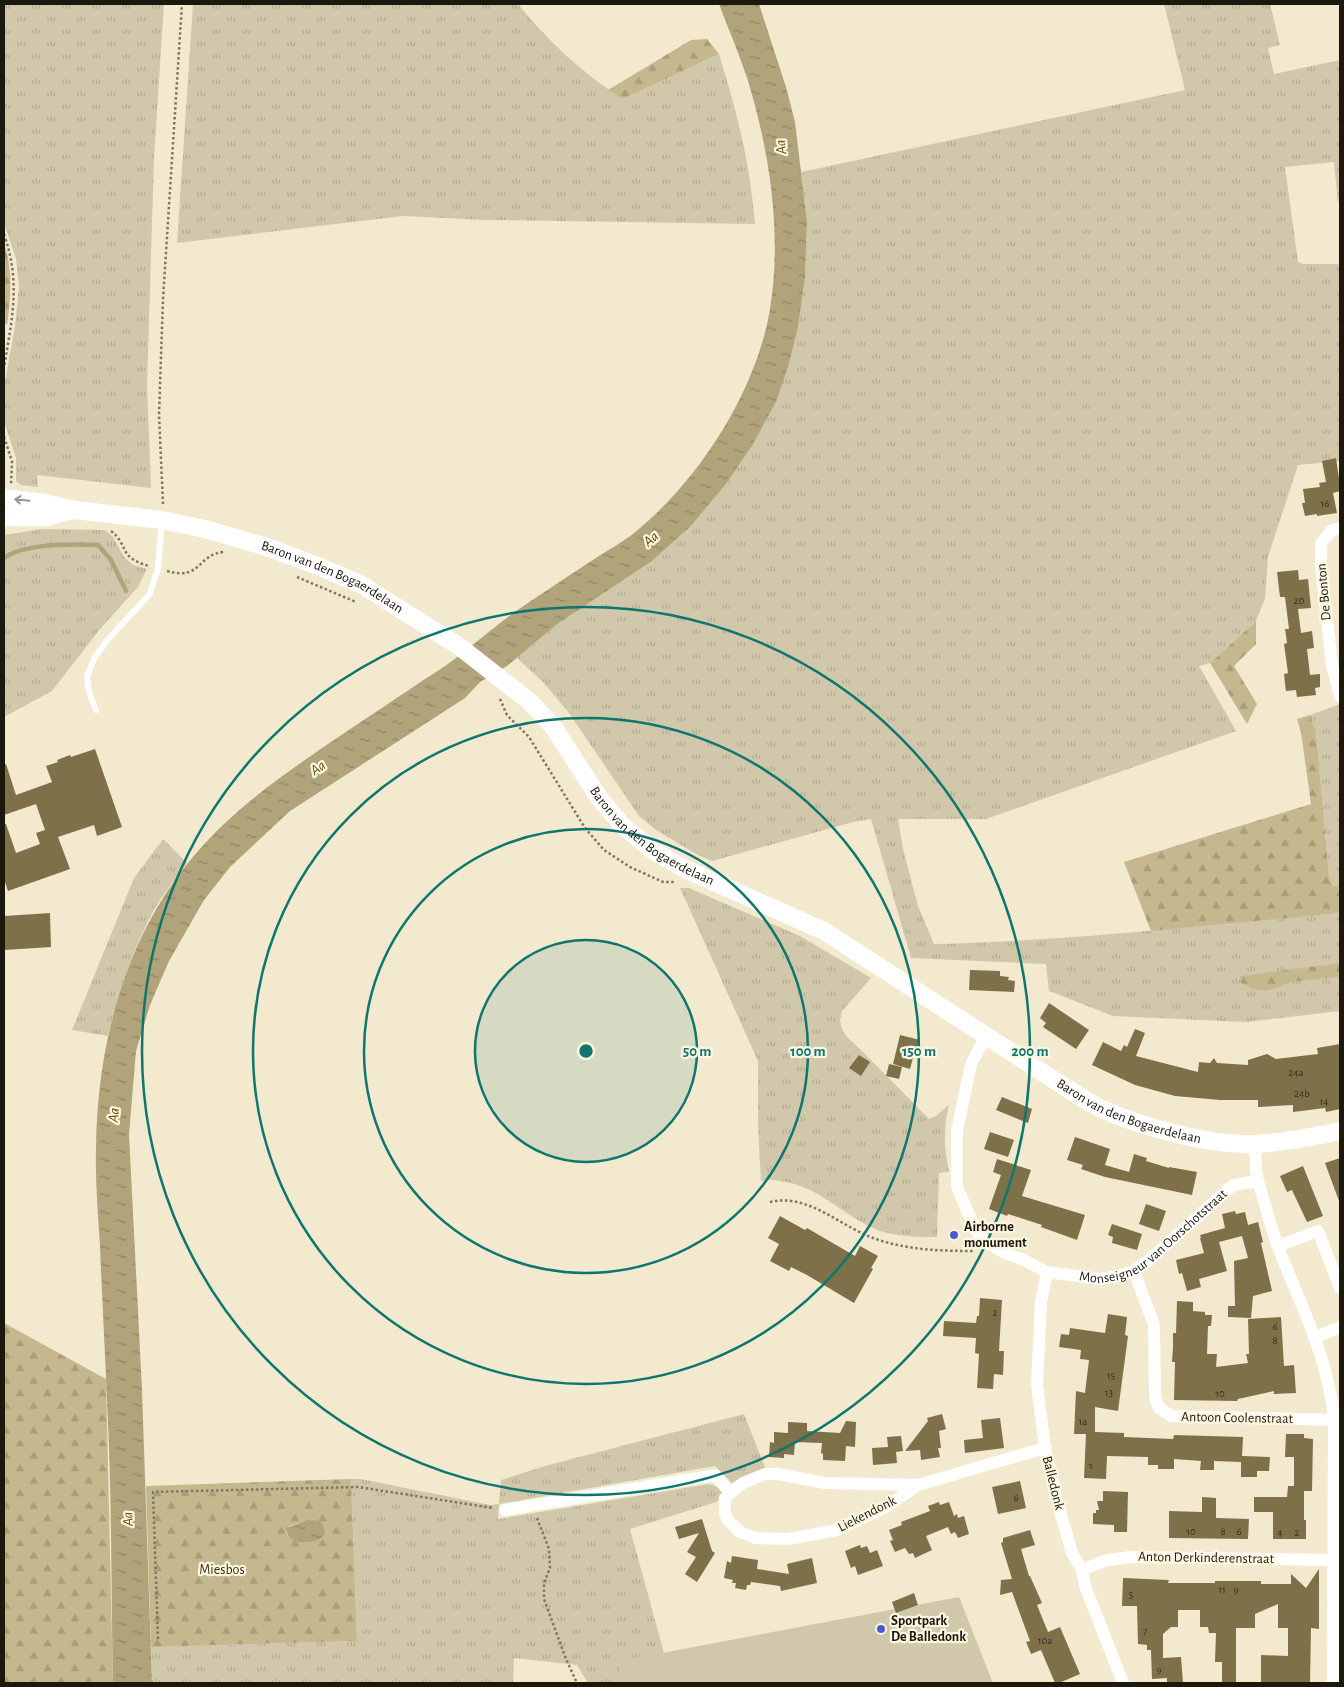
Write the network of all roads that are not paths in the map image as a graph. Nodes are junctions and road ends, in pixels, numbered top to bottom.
1 (7, 492) edge
2 (75, 510) junction
3 (162, 512) junction
4 (4, 517) edge
5 (1340, 528) edge
6 (1340, 696) edge
7 (96, 710) dead end
8 (986, 1036) junction
9 (1340, 1131) edge
10 (1255, 1144) junction
11 (1258, 1181) junction
12 (1278, 1246) junction
13 (1134, 1271) junction
14 (1047, 1272) junction
15 (1340, 1288) edge
16 (1340, 1327) edge
17 (1314, 1338) junction
18 (1337, 1419) edge
19 (1045, 1448) junction
20 (918, 1485) junction
21 (730, 1493) junction
22 (504, 1510) road end
23 (1333, 1560) junction
24 (1082, 1570) junction
25 (1123, 1683) edge
26 (1333, 1683) edge

2 -> 1 main road, Baron van den Bogaerdelaan
2 - 3 main road, Baron van den Bogaerdelaan
2 - 4 main road, Baron van den Bogaerdelaan
3 - 7 lane
3 - 8 main road, Baron van den Bogaerdelaan
5 - 6 street, De Bonton
8 - 10 main road, Baron van den Bogaerdelaan
8 - 14 street, Monseigneur van Oorschotstraat
9 - 10 main road
10 - 11 street
11 - 12 street
11 - 13 street, Monseigneur van Oorschotstraat
12 - 15 street
12 - 17 street
13 - 14 street, Monseigneur van Oorschotstraat
13 - 18 street, Antoon Coolenstraat
14 - 19 street, Balledonk
16 - 17 street
17 - 18 street
18 - 23 street
19 - 20 street, Liekendonk
19 - 24 street, Balledonk
20 - 21 street, Liekendonk
20 - 21 street, Liekendonk
21 - 22 street
23 - 24 street, Anton Derkinderenstraat
23 - 26 street
24 - 25 street, Balledonk

